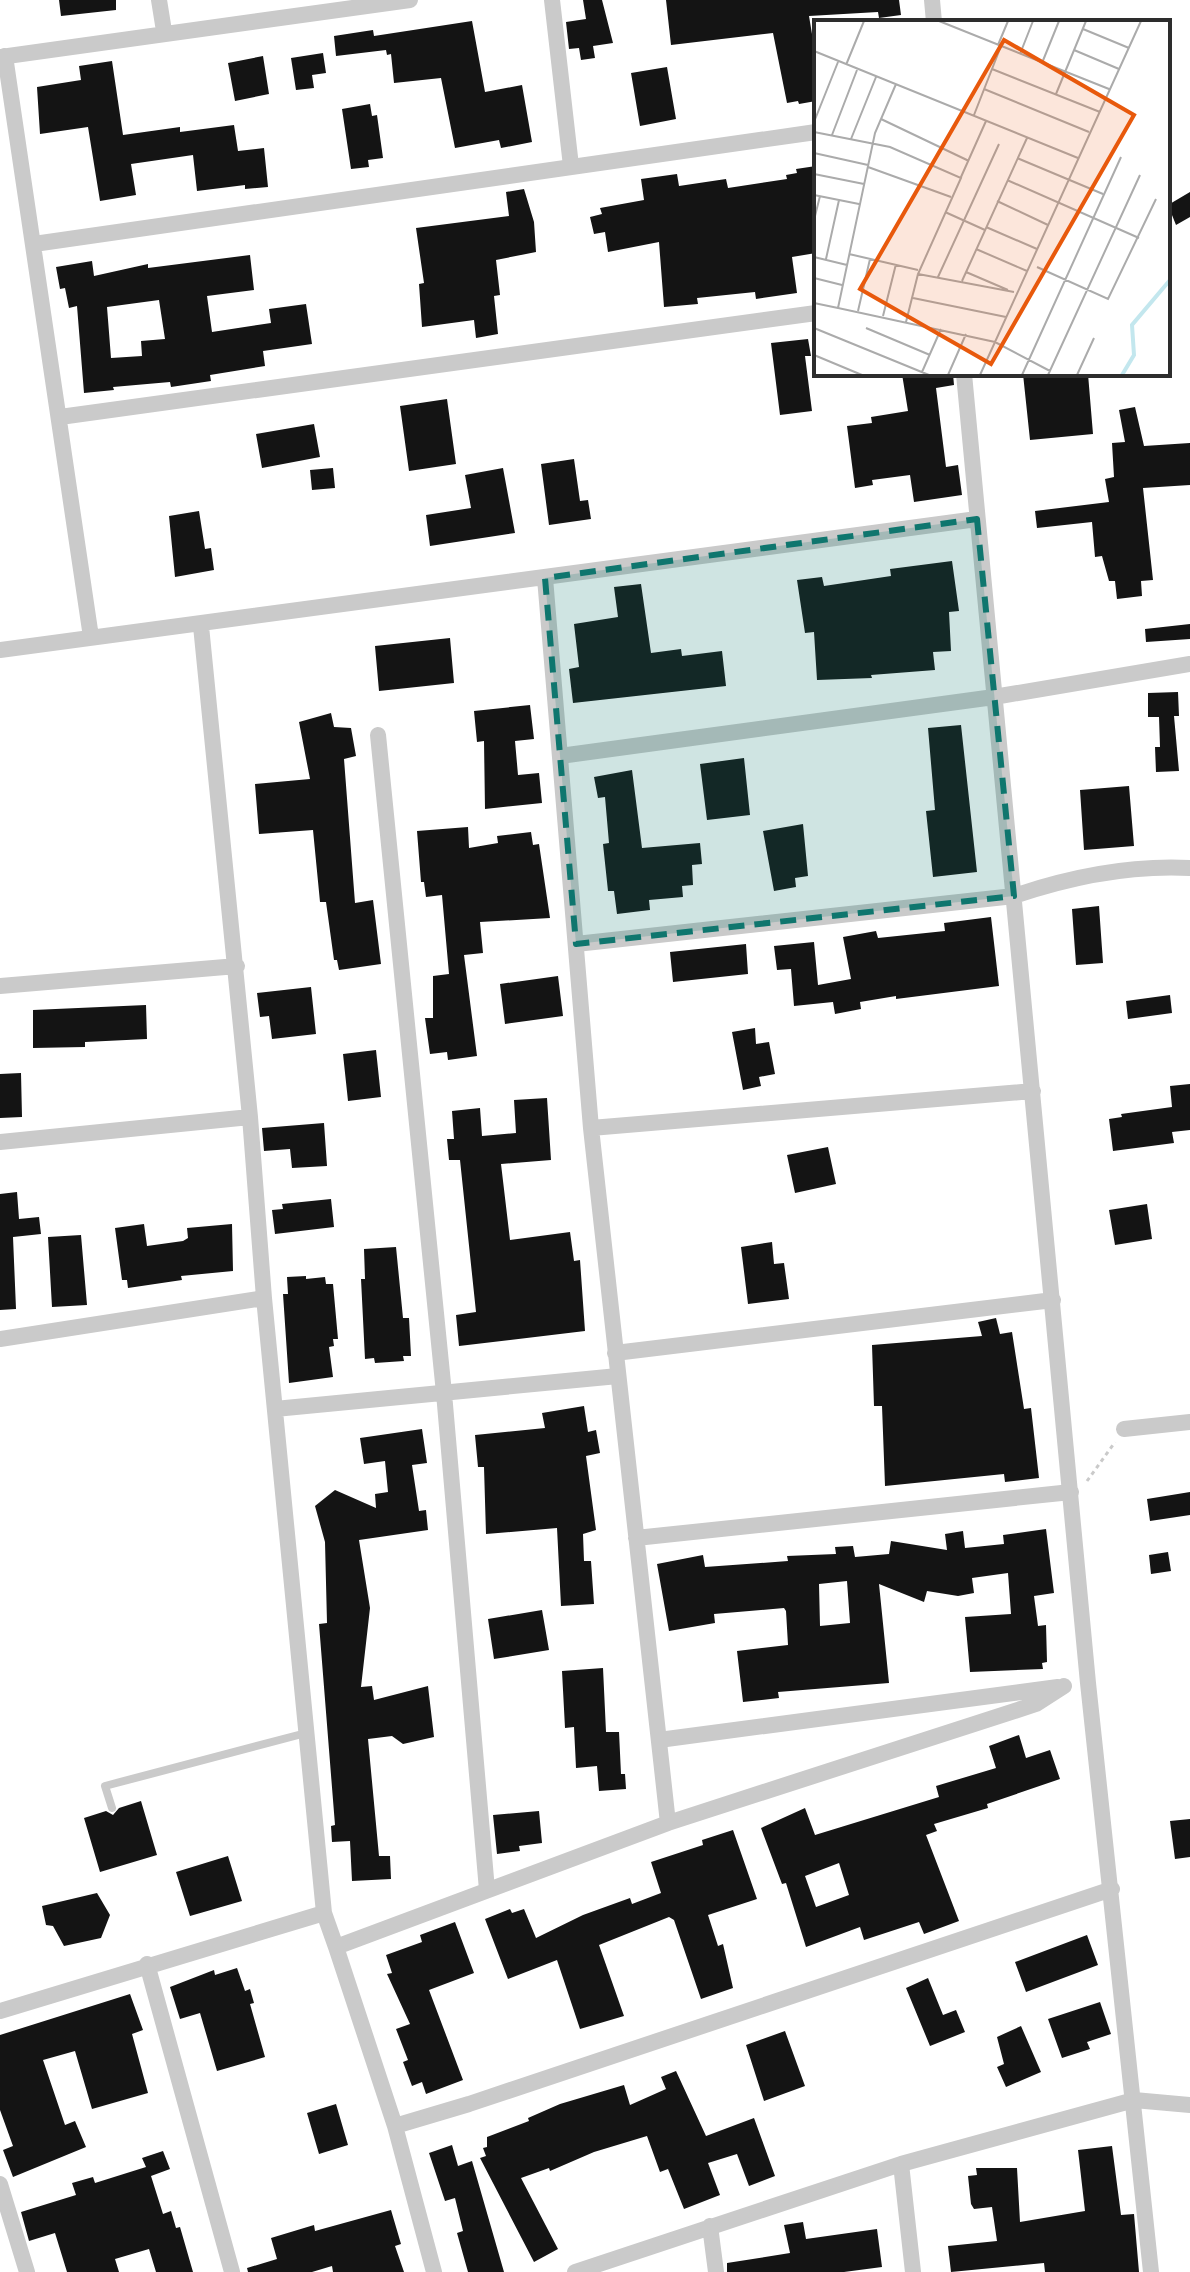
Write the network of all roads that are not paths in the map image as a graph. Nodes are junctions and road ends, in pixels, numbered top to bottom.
1 (159, 0) edge
2 (410, 0) edge
3 (552, 0) edge
4 (932, 0) edge
5 (353, 4) edge
6 (934, 20) edge
7 (164, 31) junction
8 (3, 57) edge
9 (814, 132) edge
10 (571, 166) junction
11 (34, 244) junction
12 (814, 313) edge
13 (964, 376) edge
14 (60, 417) junction
15 (977, 519) junction
16 (545, 578) junction
17 (201, 626) junction
18 (91, 637) junction
19 (0, 650) edge
20 (1190, 664) edge
21 (994, 697) junction
22 (378, 735) dead end
23 (560, 756) junction
24 (1190, 868) edge
25 (1014, 896) junction
26 (576, 944) junction
27 (237, 966) junction
28 (0, 986) edge
29 (1033, 1091) junction
30 (250, 1117) junction
31 (591, 1128) junction
32 (0, 1142) edge
33 (263, 1293) junction
34 (1053, 1300) junction
35 (0, 1332) edge
36 (0, 1339) edge
37 (615, 1353) junction
38 (618, 1376) junction
39 (444, 1393) junction
40 (275, 1409) junction
41 (1190, 1422) edge
42 (1124, 1429) road end
43 (1071, 1492) junction
44 (636, 1538) junction
45 (1088, 1683) junction
46 (1064, 1686) junction
47 (306, 1733) junction
48 (659, 1740) junction
49 (112, 1808) dead end
50 (668, 1823) junction
51 (1112, 1889) junction
52 (487, 1890) junction
53 (324, 1913) junction
54 (336, 1947) junction
55 (147, 1964) junction
56 (0, 2011) edge
57 (1134, 2100) junction
58 (1190, 2105) edge
59 (395, 2126) junction
60 (901, 2164) junction
61 (0, 2184) edge
62 (710, 2226) junction
63 (27, 2272) edge
64 (232, 2272) edge
65 (434, 2272) edge
66 (575, 2272) edge
67 (716, 2272) edge
68 (913, 2272) edge
69 (1151, 2272) edge

1 - 7 street
2 - 5 street
3 - 10 street
4 - 6 street
5 - 7 street
7 - 8 street
8 - 11 street
9 - 10 street
10 - 11 street
11 - 14 street
12 - 14 street
13 - 15 street
14 - 18 street
15 - 16 street
15 - 21 street
16 - 17 street
16 - 23 street
17 - 18 street
17 - 27 street
18 - 19 street
20 - 21 street
21 - 23 street
21 - 25 street
22 - 39 street
23 - 26 street
24 - 25 street
25 - 26 street
25 - 29 street
26 - 31 street
27 - 28 street
27 - 30 street
29 - 31 street
29 - 34 street
30 - 32 street
30 - 33 street
31 - 37 street
33 - 35 street
33 - 36 street
33 - 40 street
34 - 37 street
34 - 43 street
37 - 38 street
38 - 39 street
38 - 44 street
39 - 40 street
39 - 52 street
40 - 47 street
41 - 42 street
43 - 44 street
43 - 45 street
44 - 48 street
45 - 46 street
45 - 51 street
46 - 48 street
46 - 50 street
47 - 49 lane
47 - 53 street
48 - 50 street
50 - 52 street
51 - 57 street
51 - 59 street
52 - 54 street
53 - 54 street
53 - 55 street
54 - 59 street
55 - 56 street
55 - 64 street
57 - 58 street
57 - 60 street
57 - 69 street
59 - 65 street
60 - 62 street
60 - 68 street
61 - 63 street
62 - 66 street
62 - 67 street

